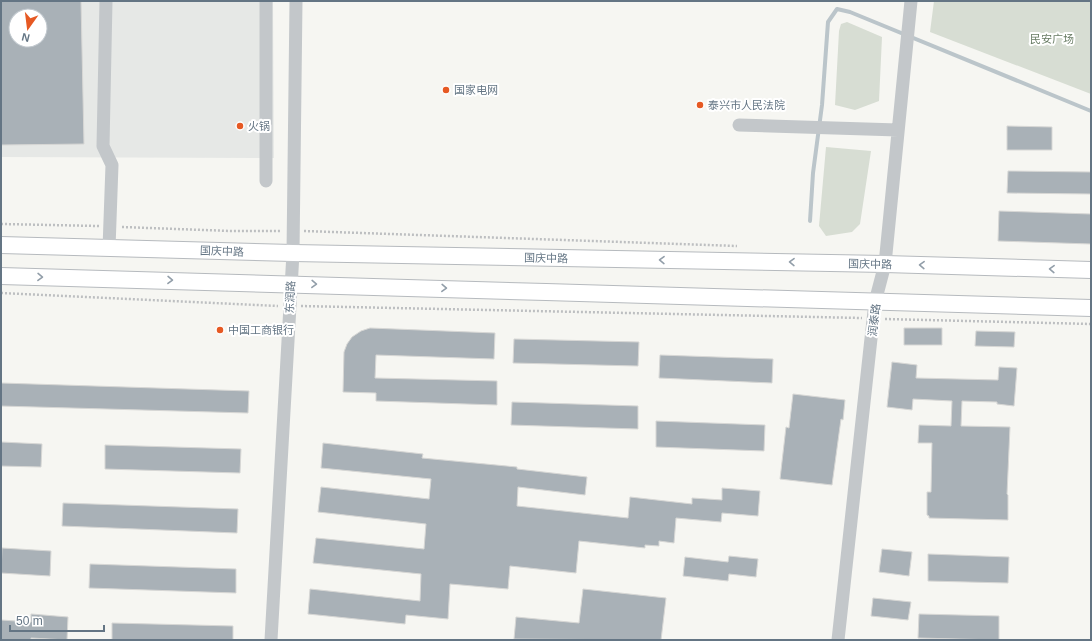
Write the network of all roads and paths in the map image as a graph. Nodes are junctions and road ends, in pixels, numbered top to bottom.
1 (106, 1) edge
2 (266, 1) edge
3 (296, 1) edge
4 (911, 3) edge
5 (738, 125) dead end
6 (898, 130) junction
7 (266, 181) dead end
8 (1, 224) edge
9 (110, 226) junction
10 (293, 231) junction
11 (1, 245) edge
12 (744, 246) dead end
13 (109, 248) junction
14 (293, 253) junction
15 (885, 264) junction
16 (1091, 270) edge
17 (1, 276) edge
18 (291, 283) junction
19 (1, 293) edge
20 (875, 302) junction
21 (290, 306) junction
22 (1091, 308) edge
23 (874, 318) junction
24 (1091, 324) edge
25 (271, 640) edge
26 (838, 640) edge

1 - 9 street
2 - 7 street
3 - 10 street, 东润路
4 - 6 street, 润泰路
5 - 6 street
6 - 15 street, 润泰路
8 - 9 path
9 - 10 path
9 - 13 street
10 - 12 path
10 - 14 street, 东润路
11 - 13 main road, 国庆中路
13 - 14 main road, 国庆中路
15 -> 14 main road, 国庆中路
14 - 18 street, 东润路
16 -> 15 main road, 国庆中路
15 - 20 street, 润泰路
17 -> 18 main road
18 -> 20 main road
18 - 21 street, 东润路
19 - 21 path
20 - 22 main road
20 - 23 street, 润泰路
21 - 23 path
21 - 25 street, 东润路
23 - 24 path
23 - 26 street, 润泰路

